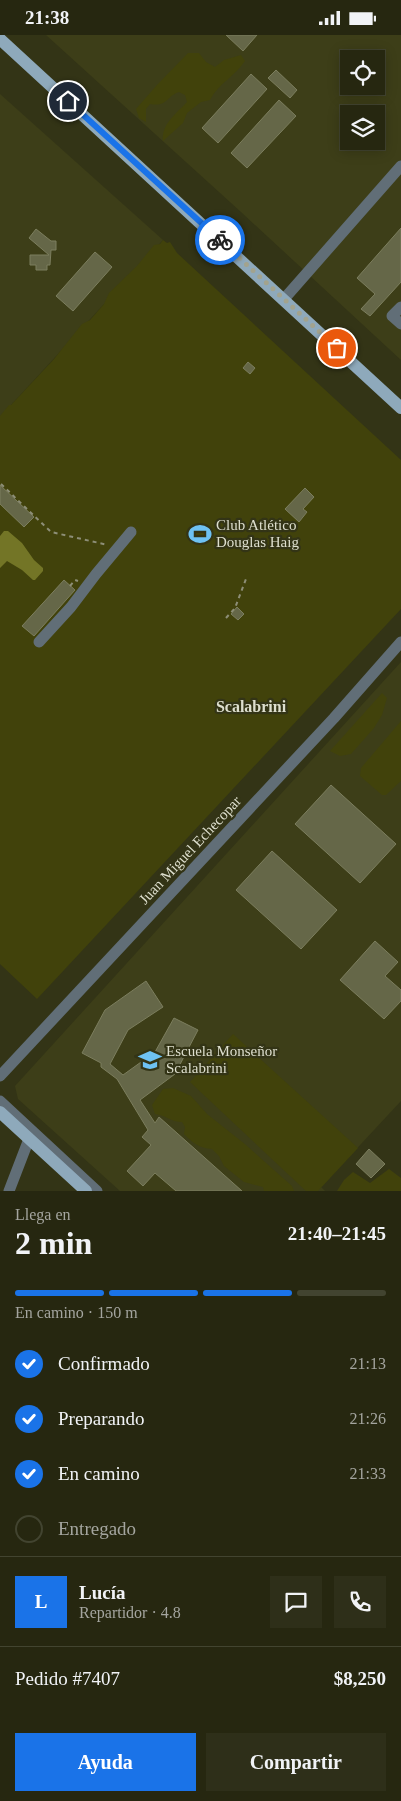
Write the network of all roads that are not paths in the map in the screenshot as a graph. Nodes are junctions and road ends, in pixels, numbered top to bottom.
1 (0, 39) edge
2 (401, 166) edge
3 (284, 299) junction
4 (401, 307) edge
5 (401, 324) edge
6 (401, 407) edge
7 (131, 532) dead end
8 (39, 642) dead end
9 (401, 642) edge
10 (0, 1076) edge
11 (0, 1101) edge
12 (0, 1112) edge
13 (29, 1139) junction
14 (9, 1191) edge
15 (86, 1191) edge
16 (97, 1191) edge

1 - 3 main road
2 - 3 street
3 - 6 main road
4 - 5 street
7 - 8 street
9 - 10 street, Juan Miguel Echecopar
11 - 16 street
12 - 13 main road
13 - 14 street
13 - 15 main road

